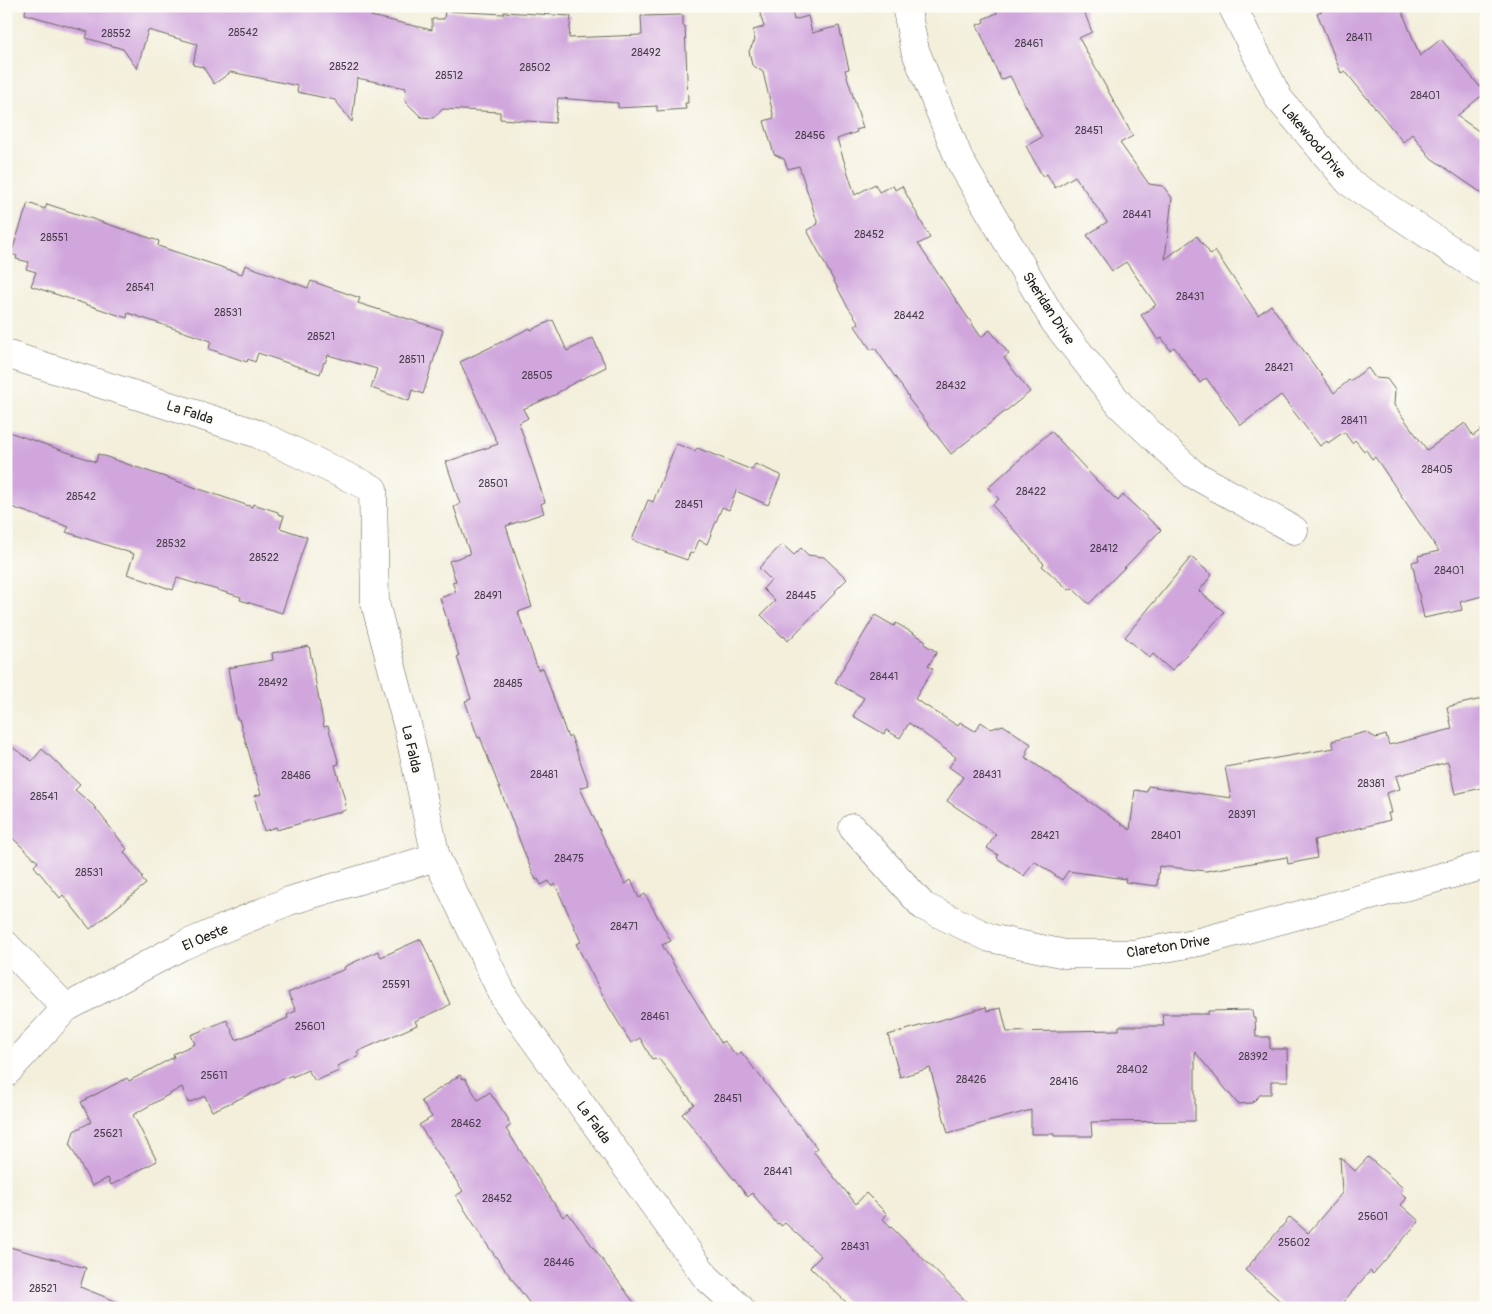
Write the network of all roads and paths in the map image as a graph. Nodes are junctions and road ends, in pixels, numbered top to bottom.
1 (906, 6) edge
2 (1232, 6) edge
3 (1486, 273) edge
4 (6, 354) edge
5 (1294, 530) dead end
6 (853, 828) dead end
7 (436, 857) junction
8 (1486, 865) edge
9 (6, 945) edge
10 (66, 1008) junction
11 (6, 1073) edge
12 (740, 1308) edge

1 - 5 street, Sheridan Drive
2 - 3 street, Lakewood Drive
4 - 7 street, La Falda
6 - 8 street, Clareton Drive
7 - 10 street, El Oeste
7 - 12 street, La Falda
9 - 10 street
10 - 11 street, El Oeste

